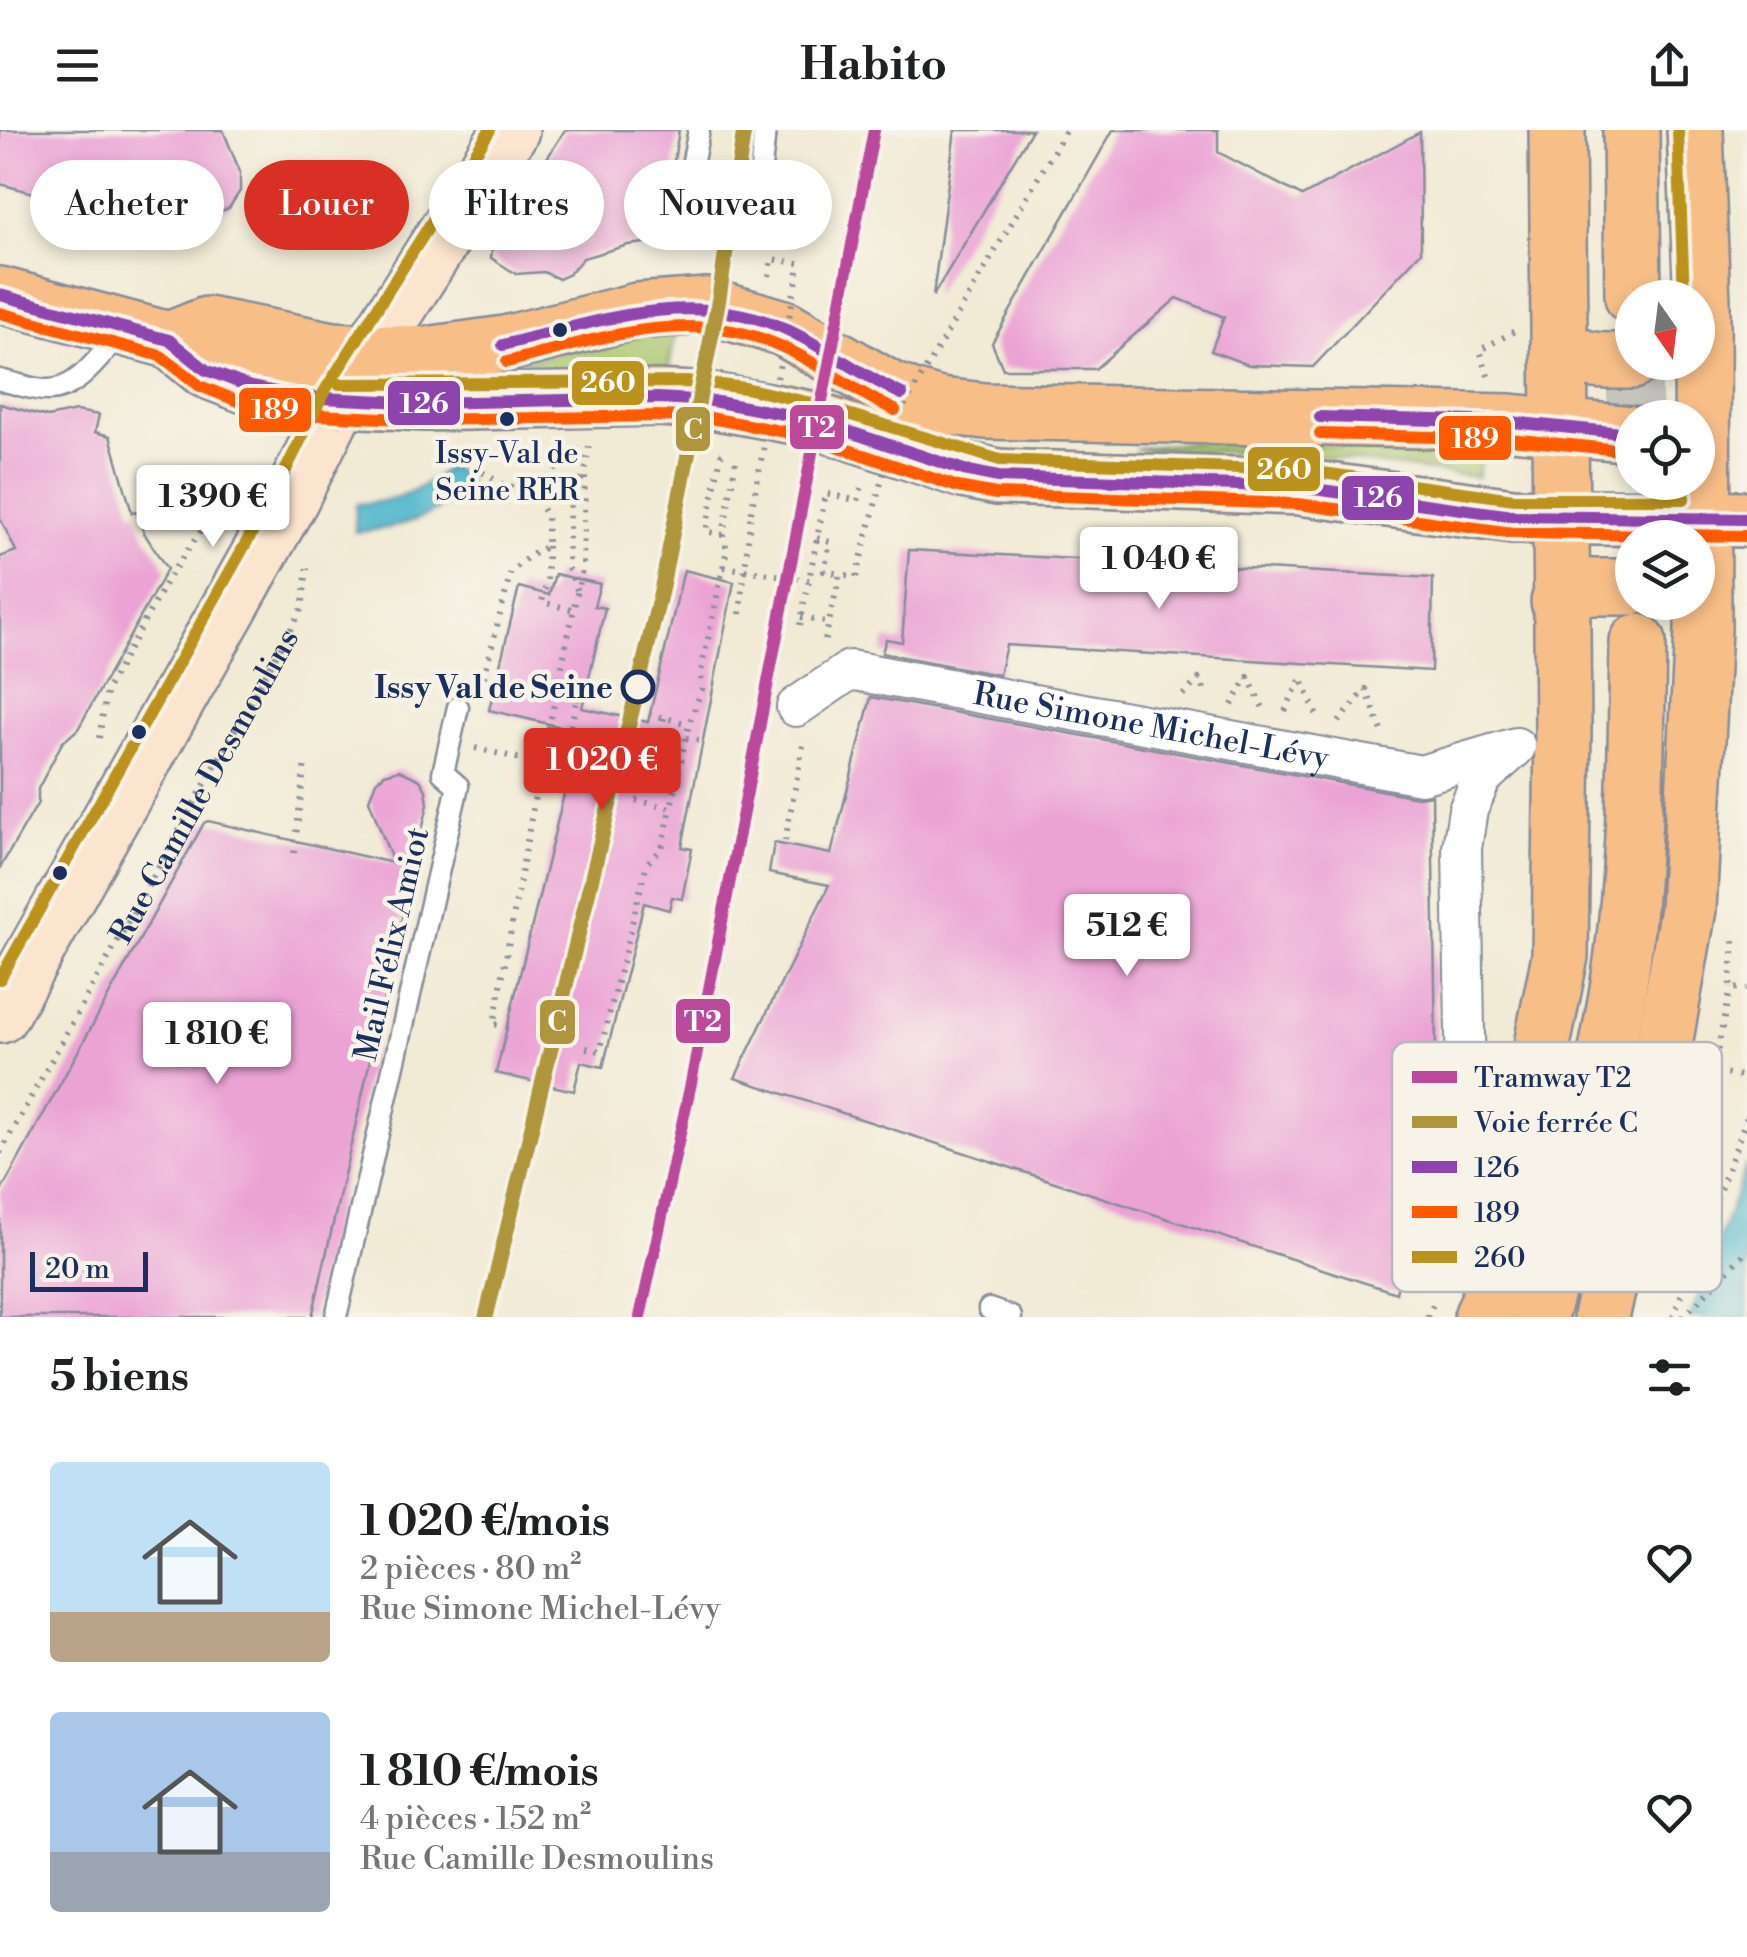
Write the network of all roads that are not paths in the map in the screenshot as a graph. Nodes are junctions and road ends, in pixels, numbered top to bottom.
1 (512, 130) edge
2 (699, 130) edge
3 (766, 130) edge
4 (1557, 130) edge
5 (1631, 130) edge
6 (1695, 130) edge
7 (1633, 280) edge
8 (1698, 280) edge
9 (0, 295) edge
10 (146, 335) junction
11 (1540, 337) junction
12 (370, 352) junction
13 (1615, 361) edge
14 (0, 380) edge
15 (1705, 380) edge
16 (339, 401) junction
17 (985, 411) junction
18 (1561, 427) junction
19 (1615, 432) edge
20 (1716, 446) edge
21 (908, 452) junction
22 (1559, 517) junction
23 (1725, 518) edge
24 (1715, 550) edge
25 (1615, 587) edge
26 (1559, 602) junction
27 (1701, 620) edge
28 (1638, 642) dead end
29 (458, 707) road end
30 (796, 707) dead end
31 (1540, 738) junction
32 (0, 1015) edge
33 (1465, 1042) edge
34 (1546, 1042) edge
35 (1606, 1042) edge
36 (1665, 1042) edge
37 (1606, 1292) edge
38 (989, 1309) dead end
39 (336, 1317) edge
40 (1012, 1317) edge
41 (1600, 1317) edge

1 - 12 street, Rue Camille Desmoulins
2 - 3 lane
4 - 11 main road
5 - 7 main road
6 - 8 main road
9 - 10 main road
10 - 12 main road
10 - 14 lane
10 - 16 main road
11 - 13 main road
11 - 18 main road
12 - 16 street, Rue Camille Desmoulins
12 - 17 main road
15 - 20 main road
16 - 21 main road
16 - 32 street, Rue Camille Desmoulins
17 - 18 main road
17 - 21 lane
18 - 19 main road
18 - 22 main road
20 - 23 main road
21 - 22 main road
22 - 23 main road
22 - 26 main road
23 - 24 main road
25 - 26 main road
26 - 31 main road
27 - 36 main road
28 - 35 main road
29 - 39 lane, Mail Félix Amiot
30 - 31 street, Rue Simone Michel-Lévy
31 - 33 street
31 - 34 main road
37 - 41 main road
38 - 40 lane

